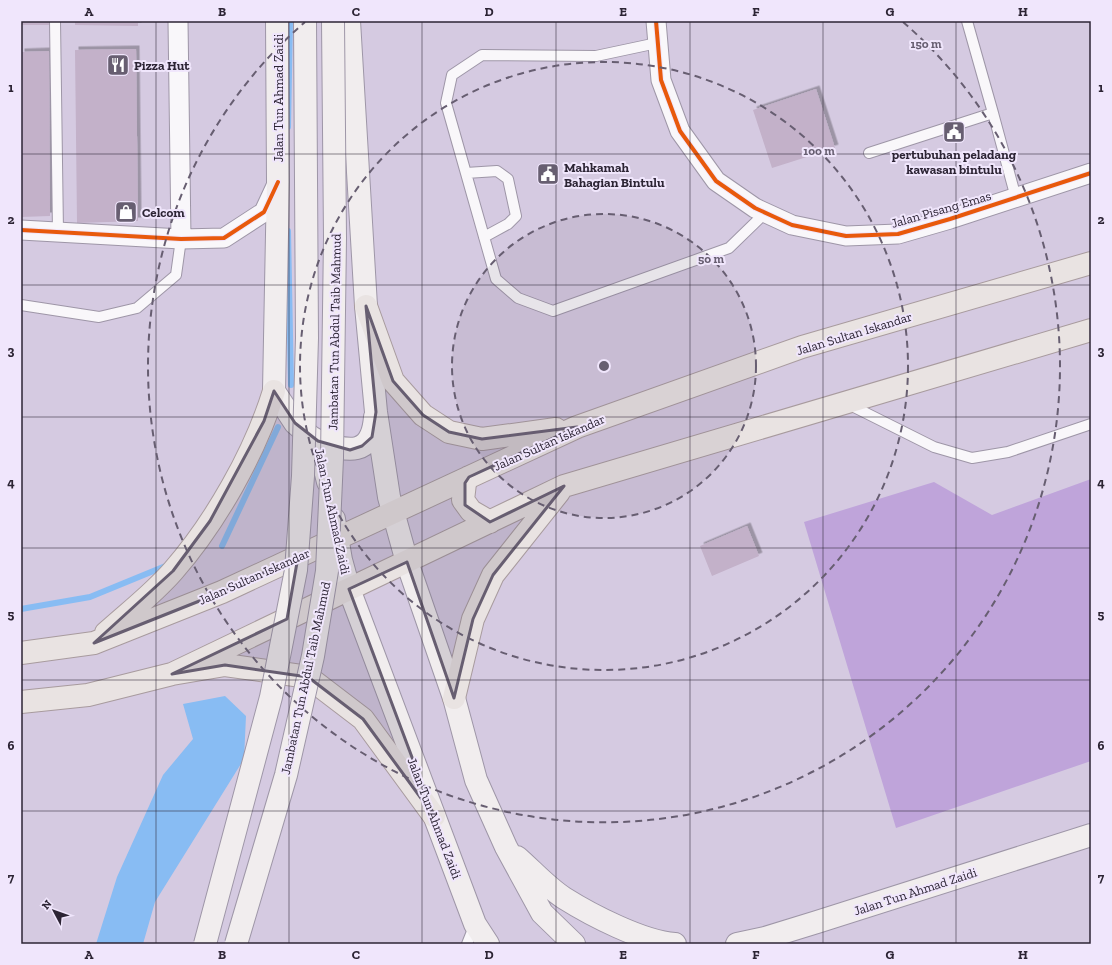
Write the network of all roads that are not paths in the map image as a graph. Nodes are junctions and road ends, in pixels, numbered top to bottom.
1 (55, 21) edge
2 (178, 21) edge
3 (277, 21) edge
4 (305, 21) edge
5 (333, 21) edge
6 (349, 21) edge
7 (656, 21) edge
8 (967, 21) edge
9 (657, 43) junction
10 (993, 113) junction
11 (869, 153) dead end
12 (466, 173) junction
13 (1091, 173) edge
14 (278, 182) junction
15 (1016, 198) junction
16 (765, 213) junction
17 (21, 230) edge
18 (58, 232) junction
19 (484, 236) junction
20 (181, 239) junction
21 (1091, 263) edge
22 (21, 305) edge
23 (366, 306) junction
24 (1091, 330) edge
25 (274, 391) junction
26 (845, 403) junction
27 (376, 412) junction
28 (1091, 424) edge
29 (577, 427) junction
30 (318, 442) junction
31 (468, 477) junction
32 (564, 486) junction
33 (393, 512) junction
34 (490, 522) junction
35 (337, 539) junction
36 (407, 562) junction
37 (349, 589) junction
38 (94, 643) junction
39 (21, 653) edge
40 (172, 674) junction
41 (454, 698) junction
42 (21, 702) edge
43 (434, 816) junction
44 (1091, 835) edge
45 (506, 847) junction
46 (475, 924) junction
47 (205, 944) edge
48 (236, 944) edge
49 (467, 944) edge
50 (488, 944) edge
51 (574, 944) edge
52 (675, 944) edge
53 (737, 944) edge

1 - 18 lane
2 - 20 street
3 - 14 main road, Jalan Tun Ahmad Zaidi
4 - 47 main road, Jambatan Tun Abdul Taib Mahmud, bridge
5 - 48 main road, Jambatan Tun Abdul Taib Mahmud, bridge
6 - 23 main road
7 - 9 street, Jalan Pisang Emas
8 - 10 lane
9 - 12 lane
9 - 16 street, Jalan Pisang Emas
10 - 11 lane
10 - 15 lane
12 - 19 lane
12 - 19 lane
13 - 15 street, Jalan Pisang Emas
14 - 20 street
14 - 25 main road, Jalan Tun Ahmad Zaidi
15 - 16 street, Jalan Pisang Emas
16 - 19 lane
17 - 18 street
18 - 20 street
20 - 22 lane
21 - 29 main road, Jalan Sultan Iskandar
23 - 27 main road
23 - 29 main road
24 - 26 main road
25 - 30 main road, Jalan Tun Ahmad Zaidi
25 - 38 main road
26 - 28 lane
26 - 32 main road
27 - 30 main road
27 - 33 main road
29 - 31 main road, Jalan Sultan Iskandar
30 - 35 main road, Jalan Tun Ahmad Zaidi
31 - 33 main road, Jalan Sultan Iskandar
31 - 34 main road
32 - 34 main road
32 - 41 main road
33 - 35 main road, Jalan Sultan Iskandar
33 - 36 main road
34 - 36 main road
35 - 37 main road, Jalan Tun Ahmad Zaidi
35 - 38 main road, Jalan Sultan Iskandar
36 - 37 main road
36 - 41 main road
37 - 40 main road
37 - 43 main road, Jalan Tun Ahmad Zaidi
38 - 39 main road, Jalan Sultan Iskandar
40 - 42 main road
40 - 43 main road
41 - 45 main road
43 - 46 main road, Jalan Tun Ahmad Zaidi
44 - 53 main road, Jalan Tun Ahmad Zaidi
45 - 51 main road
45 - 52 main road
46 - 49 lane
46 - 50 main road, Jalan Tun Ahmad Zaidi

